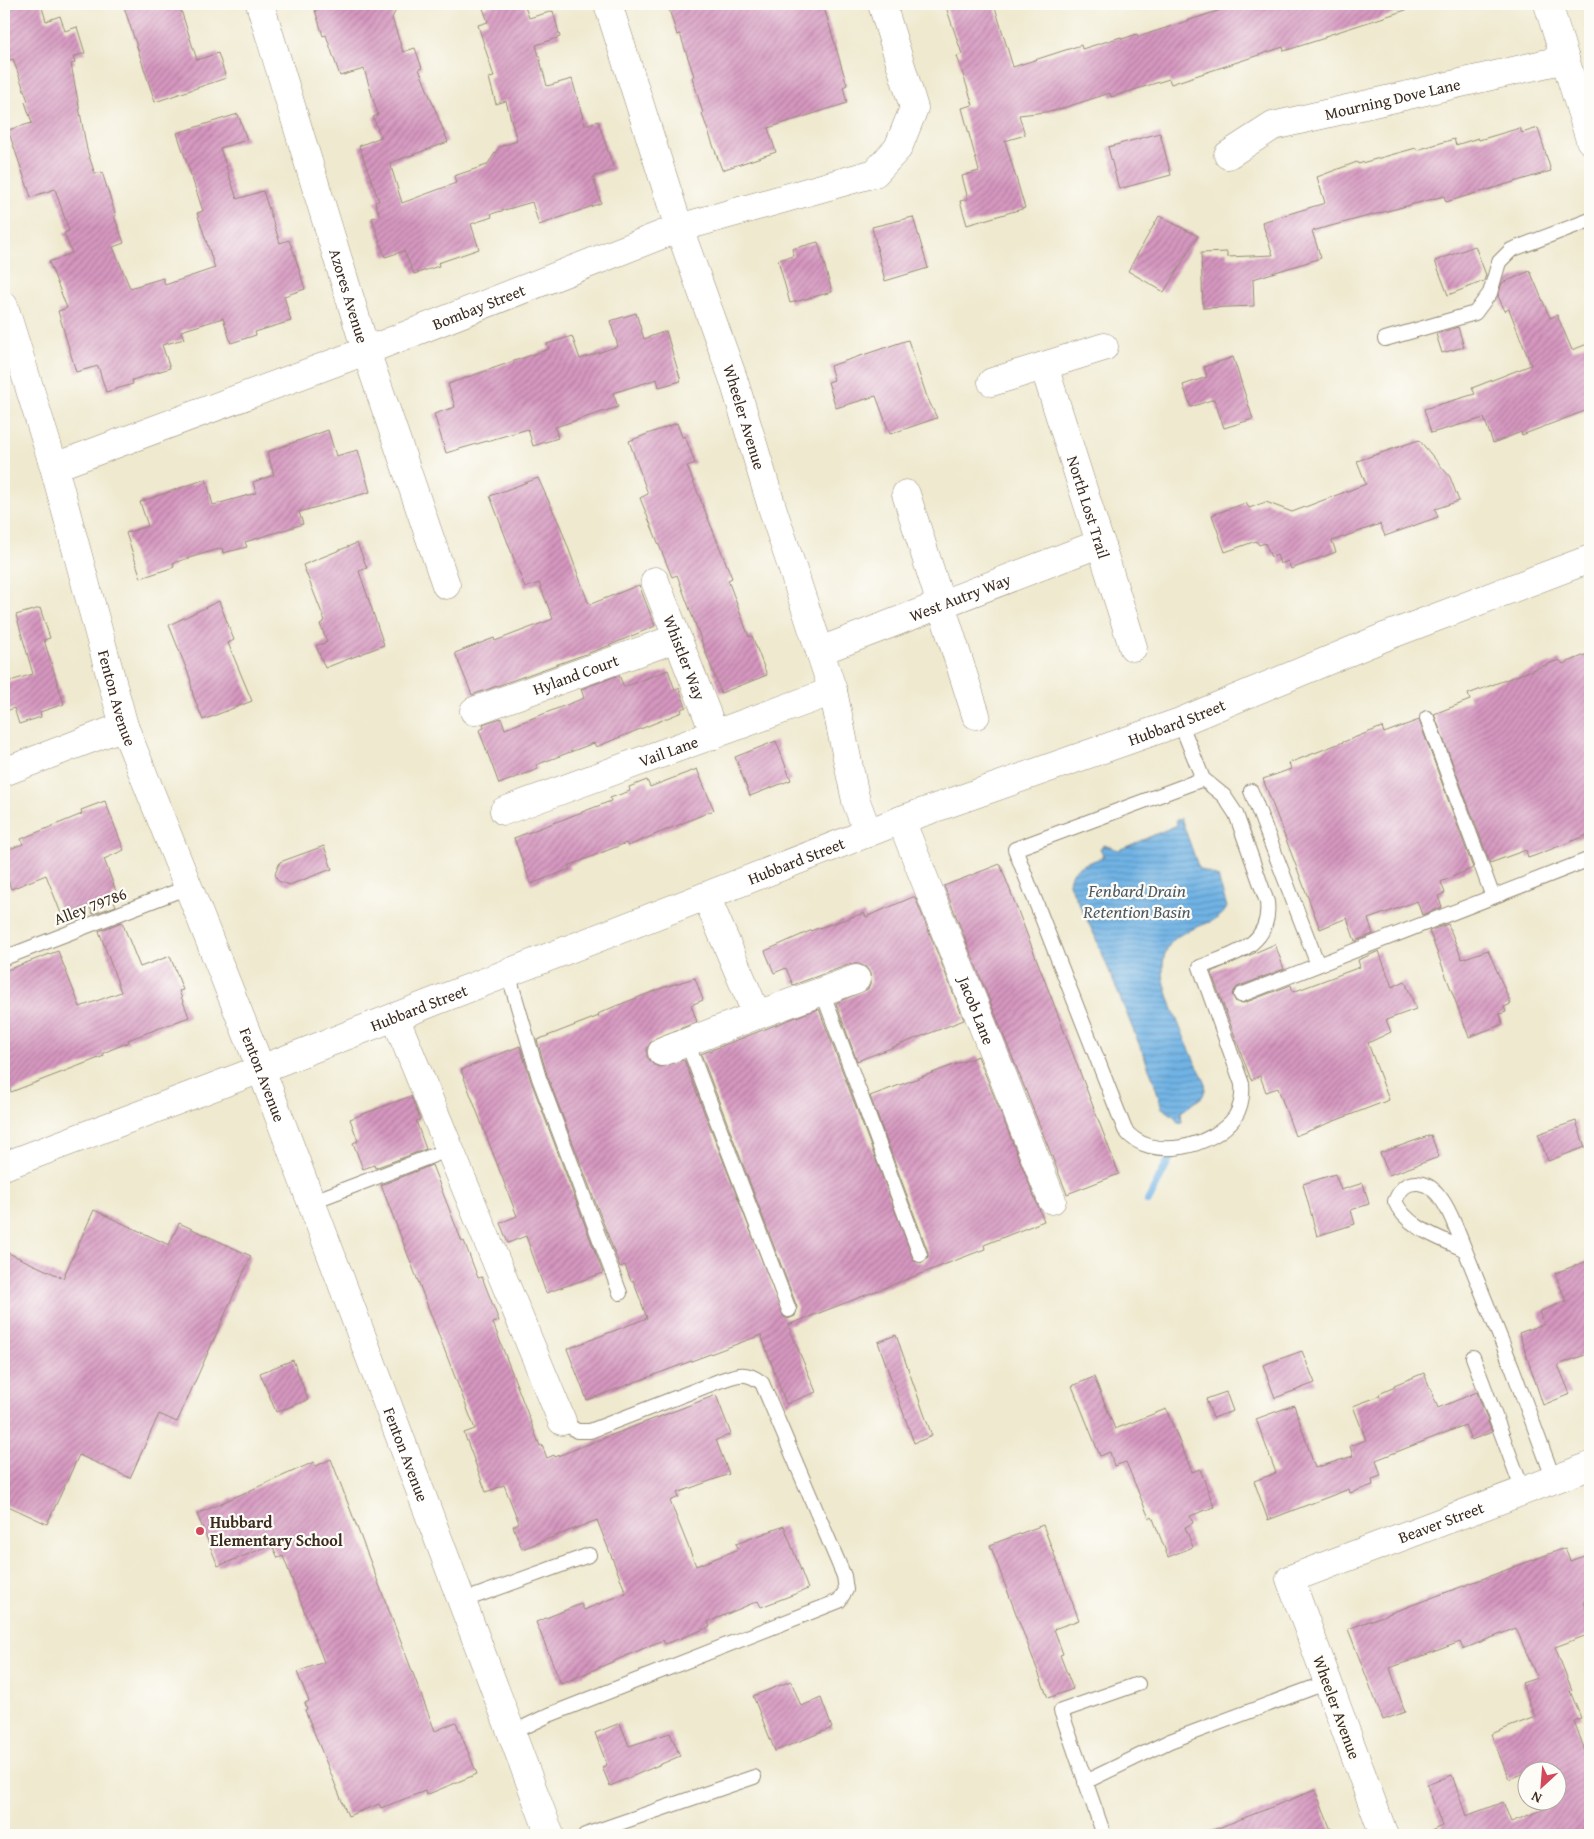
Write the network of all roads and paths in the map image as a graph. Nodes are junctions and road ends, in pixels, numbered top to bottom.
1 (260, 4) edge
2 (608, 4) edge
3 (882, 4) edge
4 (1548, 4) edge
5 (1565, 59) junction
6 (1590, 140) edge
7 (1228, 155) dead end
8 (1590, 220) edge
9 (679, 228) junction
10 (4, 306) edge
11 (1385, 339) dead end
12 (1104, 347) dead end
13 (366, 351) junction
14 (1044, 366) junction
15 (992, 382) dead end
16 (54, 467) junction
17 (906, 494) dead end
18 (1101, 543) junction
19 (1590, 559) edge
20 (655, 581) dead end
21 (446, 585) dead end
22 (941, 604) junction
23 (677, 638) junction
24 (1133, 647) dead end
25 (820, 651) junction
26 (833, 692) junction
27 (474, 712) dead end
28 (976, 715) dead end
29 (1427, 718) dead end
30 (1180, 722) junction
31 (124, 726) junction
32 (715, 735) junction
33 (4, 772) edge
34 (1203, 779) junction
35 (1251, 791) dead end
36 (504, 811) dead end
37 (901, 820) junction
38 (868, 833) junction
39 (1590, 859) edge
40 (188, 887) junction
41 (706, 896) junction
42 (1493, 897) junction
43 (4, 958) edge
44 (1318, 965) junction
45 (508, 973) junction
46 (856, 979) dead end
47 (822, 991) junction
48 (1241, 995) dead end
49 (757, 1015) junction
50 (395, 1017) junction
51 (674, 1047) joint
52 (261, 1069) junction
53 (450, 1149) junction
54 (4, 1166) edge
55 (1052, 1200) dead end
56 (311, 1202) junction
57 (1465, 1250) junction
58 (920, 1255) dead end
59 (620, 1293) dead end
60 (789, 1310) dead end
61 (1473, 1357) dead end
62 (562, 1421) joint
63 (1590, 1466) edge
64 (1554, 1480) junction
65 (1523, 1491) junction
66 (589, 1555) dead end
67 (1290, 1579) joint
68 (462, 1601) junction
69 (1328, 1682) junction
70 (1138, 1684) dead end
71 (512, 1733) junction
72 (754, 1777) dead end
73 (1086, 1782) junction
74 (550, 1835) edge
75 (585, 1835) edge
76 (1104, 1835) edge
77 (1384, 1835) edge

1 - 13 street, Azores Avenue
2 - 9 street, Wheeler Avenue
3 - 9 street, Bombay Street
4 - 5 street
5 - 6 street
5 - 7 street, Mourning Dove Lane
8 - 11 lane
9 - 13 street, Bombay Street
9 - 25 street, Wheeler Avenue
10 - 16 street, Fenton Avenue
12 - 14 street
13 - 16 street, Bombay Street
13 - 21 street, Azores Avenue
14 - 15 street
14 - 18 street, North Lost Trail
16 - 31 street, Fenton Avenue
17 - 22 street
18 - 22 street, West Autry Way
18 - 24 street, North Lost Trail
19 - 30 street, Hubbard Street
20 - 23 street, Whistler Way
22 - 25 street, West Autry Way
22 - 28 street
23 - 27 street, Hyland Court
23 - 32 street, Whistler Way
25 - 26 street, Wheeler Avenue
26 - 32 street, Vail Lane
26 - 38 street, Wheeler Avenue
29 - 42 lane
30 - 34 lane
30 - 37 street, Hubbard Street
31 - 33 street
31 - 40 street, Fenton Avenue
32 - 36 street, Vail Lane
34 - 34 lane
35 - 44 lane
37 - 38 street, Hubbard Street
37 - 55 street, Jacob Lane
38 - 41 street, Hubbard Street
39 - 42 lane
40 - 43 lane, Alley 79786
40 - 52 street, Fenton Avenue
41 - 45 street, Hubbard Street
41 - 49 street
42 - 44 lane
44 - 48 lane
45 - 50 street, Hubbard Street
45 - 59 lane
46 - 47 street
47 - 49 street
47 - 58 lane
49 - 51 street
50 - 52 street, Hubbard Street
50 - 53 street
51 - 60 lane
52 - 54 street, Hubbard Street
52 - 56 street, Fenton Avenue
53 - 56 lane
53 - 62 street
56 - 68 street, Fenton Avenue
57 - 57 lane
57 - 64 lane
61 - 65 lane
62 - 71 lane
63 - 64 street, Beaver Street
64 - 65 street, Beaver Street
65 - 67 street, Beaver Street
66 - 68 lane
67 - 69 street, Wheeler Avenue
68 - 71 street, Fenton Avenue
69 - 73 lane
69 - 77 street, Wheeler Avenue
70 - 73 lane
71 - 74 street, Fenton Avenue
72 - 75 lane
73 - 76 lane

